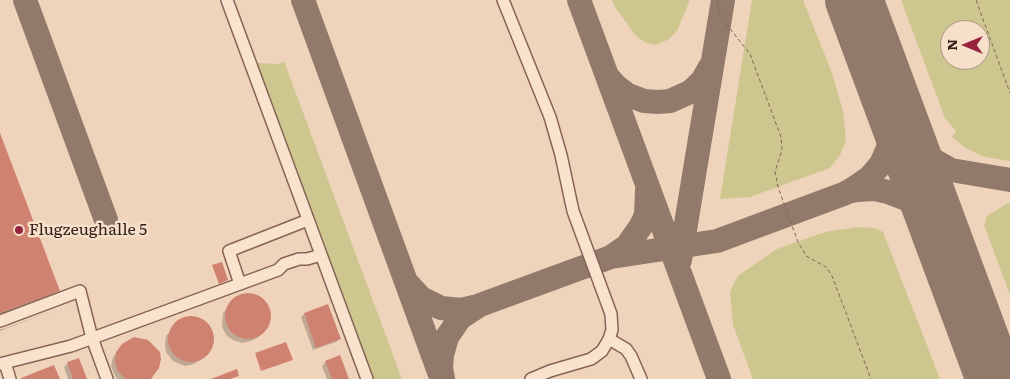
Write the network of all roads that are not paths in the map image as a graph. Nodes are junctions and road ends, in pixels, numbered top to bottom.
1 (227, 0) edge
2 (503, 0) edge
3 (308, 220) junction
4 (321, 255) junction
5 (240, 284) junction
6 (0, 321) edge
7 (92, 338) junction
8 (609, 339) junction
9 (2, 364) edge
10 (10, 379) edge
11 (107, 379) edge
12 (367, 379) edge
13 (531, 379) edge
14 (641, 379) edge

1 - 3 lane
2 - 8 lane
3 - 4 lane
3 - 5 lane
4 - 5 lane
4 - 12 lane
5 - 7 lane
6 - 7 lane
7 - 9 lane
7 - 11 lane
8 - 13 lane
8 - 14 lane
9 - 10 lane

